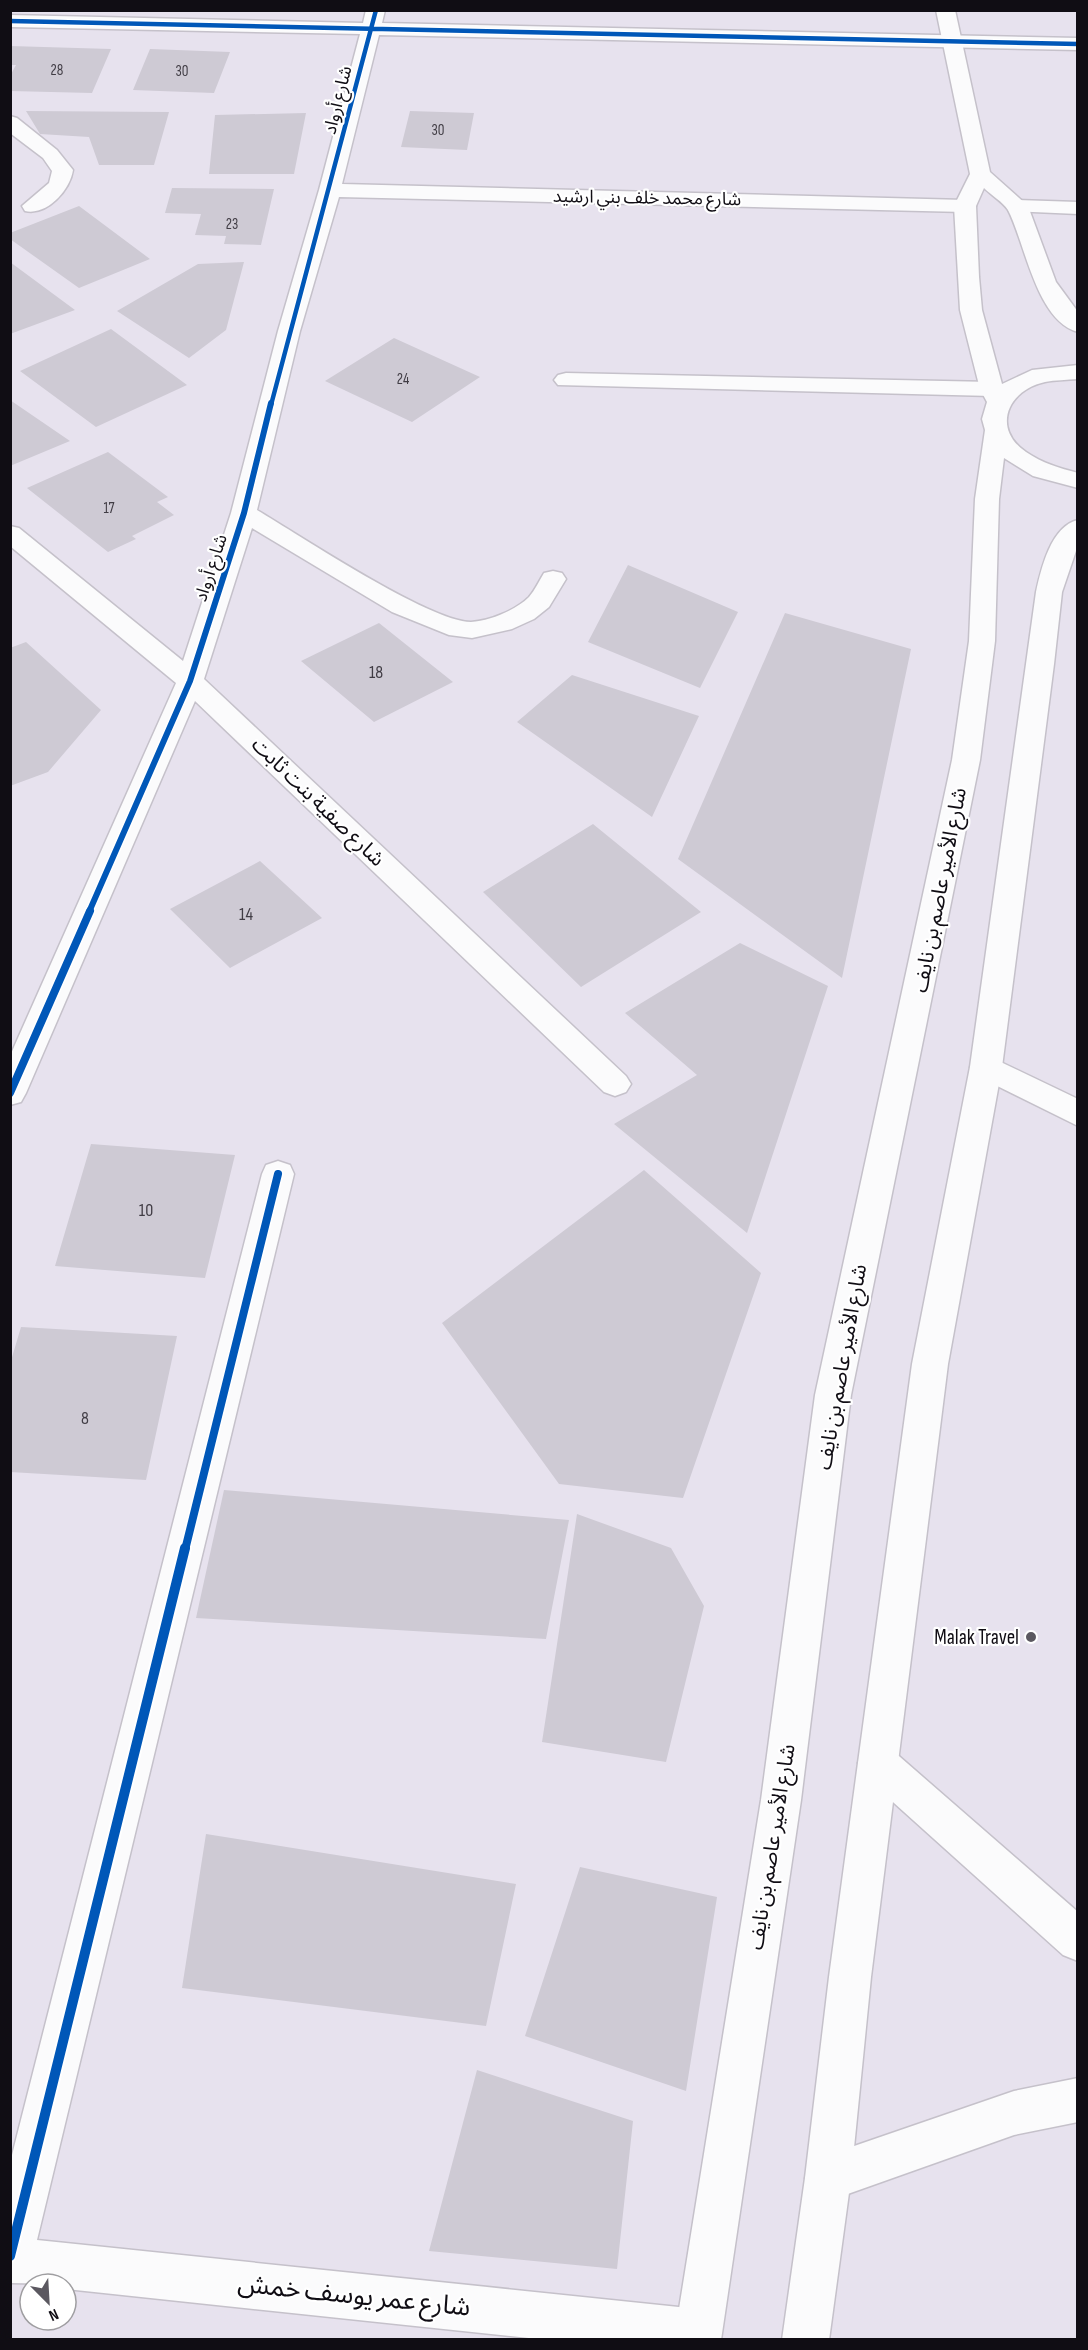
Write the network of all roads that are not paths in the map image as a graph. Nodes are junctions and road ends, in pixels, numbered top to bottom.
1 (945, 10) edge
2 (374, 19) edge
3 (10, 21) edge
4 (952, 40) junction
5 (1077, 44) edge
6 (10, 122) edge
7 (980, 174) junction
8 (330, 190) junction
9 (33, 206) dead end
10 (964, 206) junction
11 (1017, 206) junction
12 (1077, 208) edge
13 (1077, 325) edge
14 (1074, 372) edge
15 (566, 380) dead end
16 (995, 407) junction
17 (1077, 481) edge
18 (244, 513) junction
19 (1077, 527) edge
20 (10, 533) edge
21 (553, 579) dead end
22 (190, 681) junction
23 (986, 1067) junction
24 (615, 1084) dead end
25 (10, 1093) edge
26 (1077, 1114) edge
27 (278, 1174) dead end
28 (878, 1763) junction
29 (1077, 1940) edge
30 (1077, 2100) edge
31 (828, 2178) junction
32 (10, 2258) edge
33 (698, 2336) edge
34 (805, 2340) edge

1 - 4 street
2 - 3 street
2 - 4 street
2 - 8 street, شارع أرواد
4 - 5 street
4 - 7 street
6 - 9 street
7 - 10 street, شارع الأمير عاصم بن نايف
7 - 11 street
8 - 10 street, شارع محمد خلف بني ارشيد
8 - 18 street, شارع أرواد
10 - 16 street, شارع الأمير عاصم بن نايف
11 - 12 street
11 - 13 street
14 - 16 street
15 - 16 street
16 - 17 street
16 - 33 street, شارع الأمير عاصم بن نايف
18 - 21 street
18 - 22 street, شارع أرواد
19 - 23 street
20 - 22 street, شارع صفية بنت ثابت
22 - 24 street, شارع صفية بنت ثابت
22 - 25 street, شارع أرواد
23 - 26 street
23 - 28 street
27 - 32 street
28 - 29 street
28 - 31 street
30 - 31 street
31 - 34 street
32 - 33 street, شارع عمر يوسف خمش

